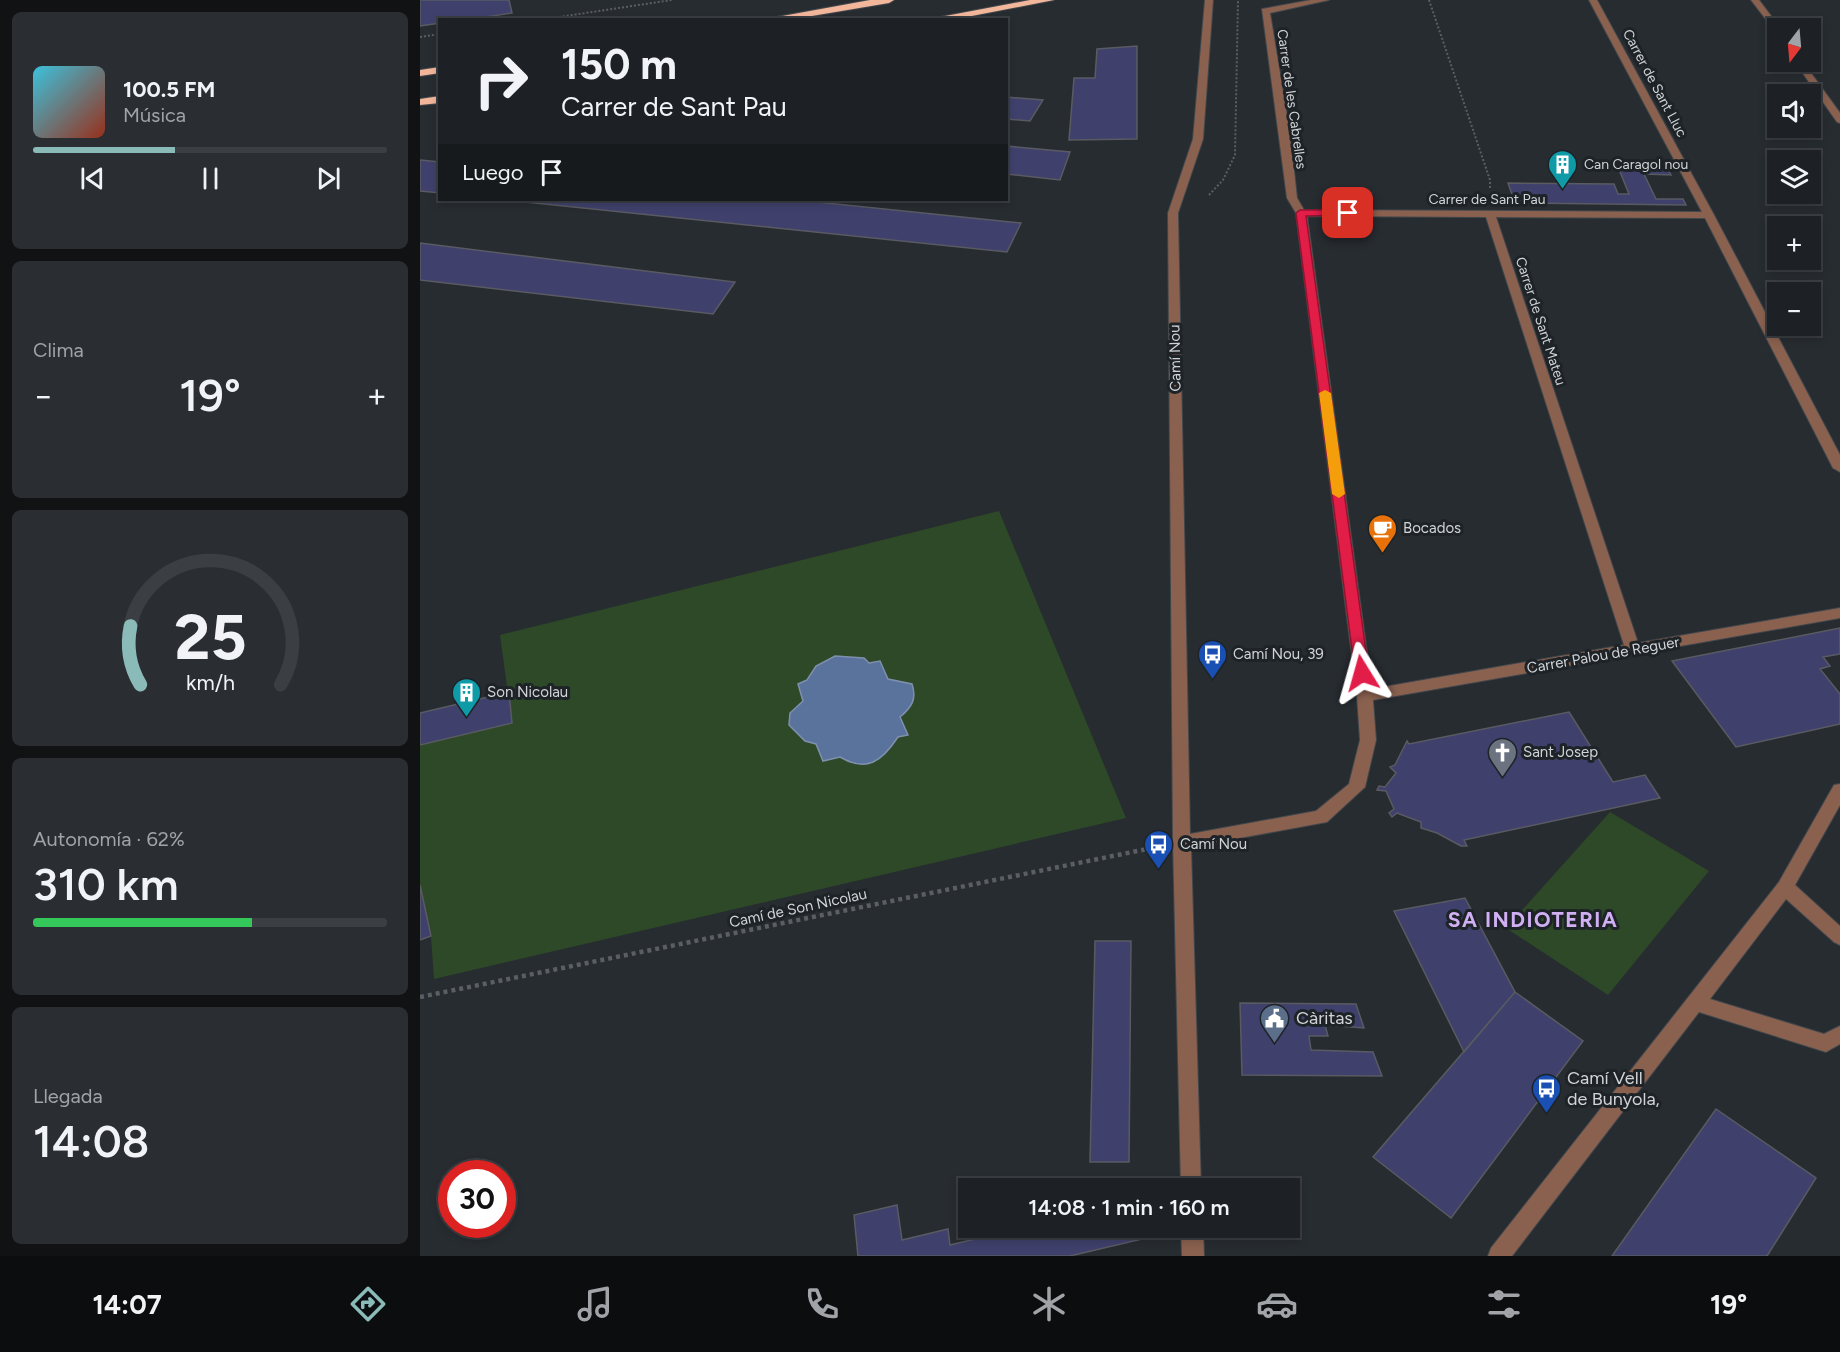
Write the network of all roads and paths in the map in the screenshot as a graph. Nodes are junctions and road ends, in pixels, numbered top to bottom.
1 (672, 0) edge
2 (889, 0) edge
3 (1049, 0) edge
4 (1209, 0) edge
5 (1238, 0) edge
6 (1325, 0) edge
7 (1429, 0) edge
8 (1593, 0) edge
9 (1755, 0) edge
10 (553, 18) edge
11 (777, 18) edge
12 (941, 18) edge
13 (1768, 18) edge
14 (1237, 29) dead end
15 (438, 34) edge
16 (420, 37) edge
17 (438, 70) edge
18 (1806, 72) edge
19 (420, 73) edge
20 (438, 99) edge
21 (420, 102) edge
22 (1840, 120) edge
23 (1300, 213) junction
24 (1490, 214) junction
25 (1709, 216) junction
26 (1840, 468) edge
27 (1840, 613) edge
28 (1633, 650) junction
29 (1365, 696) junction
30 (1840, 790) edge
31 (1182, 842) junction
32 (1785, 887) junction
33 (1840, 937) edge
34 (420, 997) edge
35 (1694, 1002) junction
36 (1840, 1034) edge
37 (1191, 1178) edge
38 (1192, 1238) edge
39 (1193, 1256) edge
40 (1499, 1256) edge

1 - 10 path
2 - 11 highway
3 - 12 highway
4 - 31 street, Camí Nou
5 - 14 path
6 - 23 street, Carrer de les Cabrelles
7 - 24 path
8 - 25 street, Carrer de Sant Lluc
9 - 13 street
15 - 16 path
17 - 19 highway
18 - 22 street
20 - 21 highway
23 - 24 street, Carrer de Sant Pau
23 - 29 street
24 - 25 street, Carrer de Sant Pau
24 - 28 street, Carrer de Sant Mateu
25 - 26 street, Carrer de Sant Lluc
27 - 28 street, Carrer Palou de Reguer
28 - 29 street, Carrer Palou de Reguer
29 - 31 street
30 - 32 street
31 - 34 path, Camí de Son Nicolau
31 - 37 street, Camí Nou
32 - 33 street
32 - 35 street
35 - 36 street
35 - 40 street
38 - 39 street

